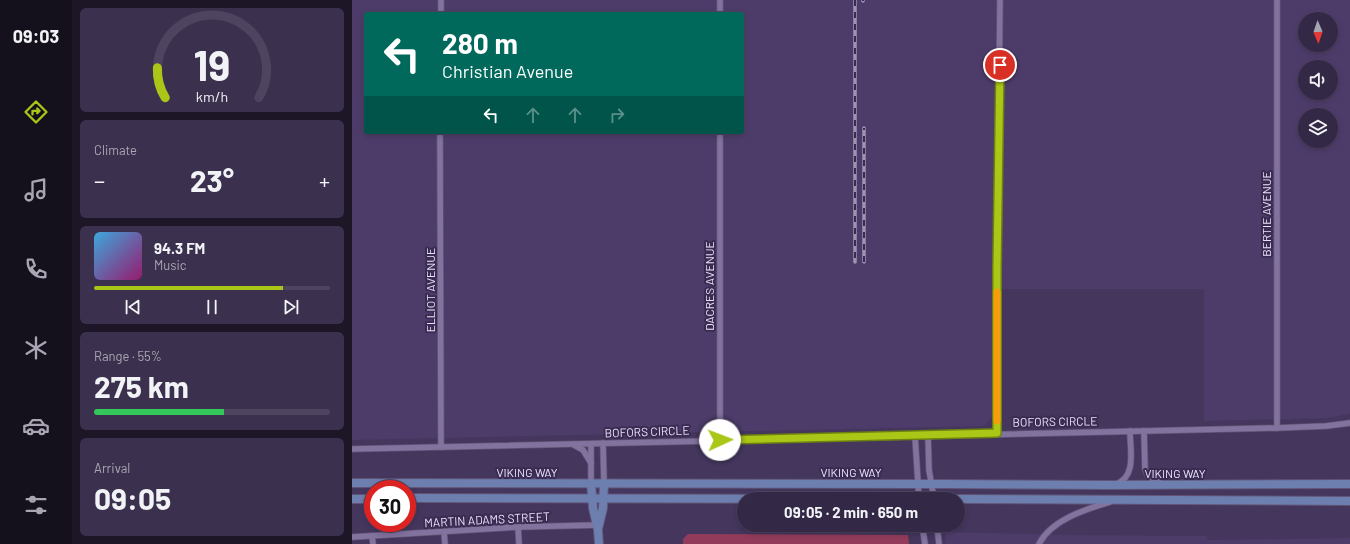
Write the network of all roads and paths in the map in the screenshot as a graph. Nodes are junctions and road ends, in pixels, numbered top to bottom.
1 (441, 0) edge
2 (720, 0) edge
3 (1000, 0) edge
4 (1277, 0) edge
5 (441, 12) edge
6 (720, 12) edge
7 (440, 134) edge
8 (720, 134) edge
9 (1350, 423) edge
10 (1277, 428) junction
11 (1130, 431) junction
12 (1144, 431) junction
13 (997, 433) junction
14 (928, 435) junction
15 (915, 436) junction
16 (720, 440) junction
17 (603, 443) junction
18 (572, 444) junction
19 (591, 444) junction
20 (441, 447) junction
21 (352, 449) edge
22 (592, 463) junction
23 (352, 483) edge
24 (591, 483) junction
25 (604, 483) junction
26 (917, 484) junction
27 (931, 484) junction
28 (1350, 484) edge
29 (1107, 486) junction
30 (1167, 486) junction
31 (918, 492) edge
32 (933, 492) edge
33 (416, 498) edge
34 (592, 498) junction
35 (604, 498) junction
36 (737, 498) edge
37 (352, 499) edge
38 (364, 499) edge
39 (965, 499) edge
40 (1122, 499) junction
41 (1350, 501) edge
42 (518, 527) junction
43 (598, 527) junction
44 (444, 532) junction
45 (923, 532) edge
46 (938, 532) edge
47 (372, 536) junction
48 (352, 537) edge
49 (1039, 542) edge
50 (373, 544) edge
51 (445, 544) edge
52 (519, 544) edge
53 (599, 544) edge
54 (924, 544) edge
55 (939, 544) edge

1 - 5 street
2 - 6 street
3 - 13 street
4 - 10 street, BERTIE AVENUE
7 - 20 street, ELLIOT AVENUE
8 - 16 street, DACRES AVENUE
9 - 10 street, BOFORS CIRCLE
10 - 12 street, BOFORS CIRCLE
11 - 12 street, BOFORS CIRCLE
11 - 13 street, BOFORS CIRCLE
11 - 29 street
12 - 30 street
13 - 14 street, BOFORS CIRCLE
14 - 15 street, BOFORS CIRCLE
14 - 27 street
15 - 16 street, BOFORS CIRCLE
15 - 26 street
16 - 17 street, BOFORS CIRCLE
17 - 19 street, BOFORS CIRCLE
17 - 25 street
18 - 19 street, BOFORS CIRCLE
18 - 20 street, BOFORS CIRCLE
18 - 22 street
19 - 22 street
20 - 21 street, BOFORS CIRCLE
22 - 24 street
23 - 24 main road, VIKING WAY
24 - 25 main road, VIKING WAY
24 - 34 main road
25 - 26 main road, VIKING WAY
25 - 35 main road
26 - 27 main road, VIKING WAY
26 - 31 street
27 - 29 main road, VIKING WAY
27 - 32 street
28 - 30 main road, VIKING WAY
29 - 30 main road, VIKING WAY
33 - 34 main road
34 - 35 main road
34 - 43 main road
35 - 36 main road
35 - 43 main road
37 - 38 main road
39 - 40 main road
40 - 41 main road
40 - 49 street
42 - 43 street, MARTIN ADAMS STREET
42 - 44 street, MARTIN ADAMS STREET
42 - 52 street
43 - 53 main road
44 - 47 street, MARTIN ADAMS STREET
44 - 51 street
45 - 54 street
46 - 55 street
47 - 48 street, MARTIN ADAMS STREET
47 - 50 street

